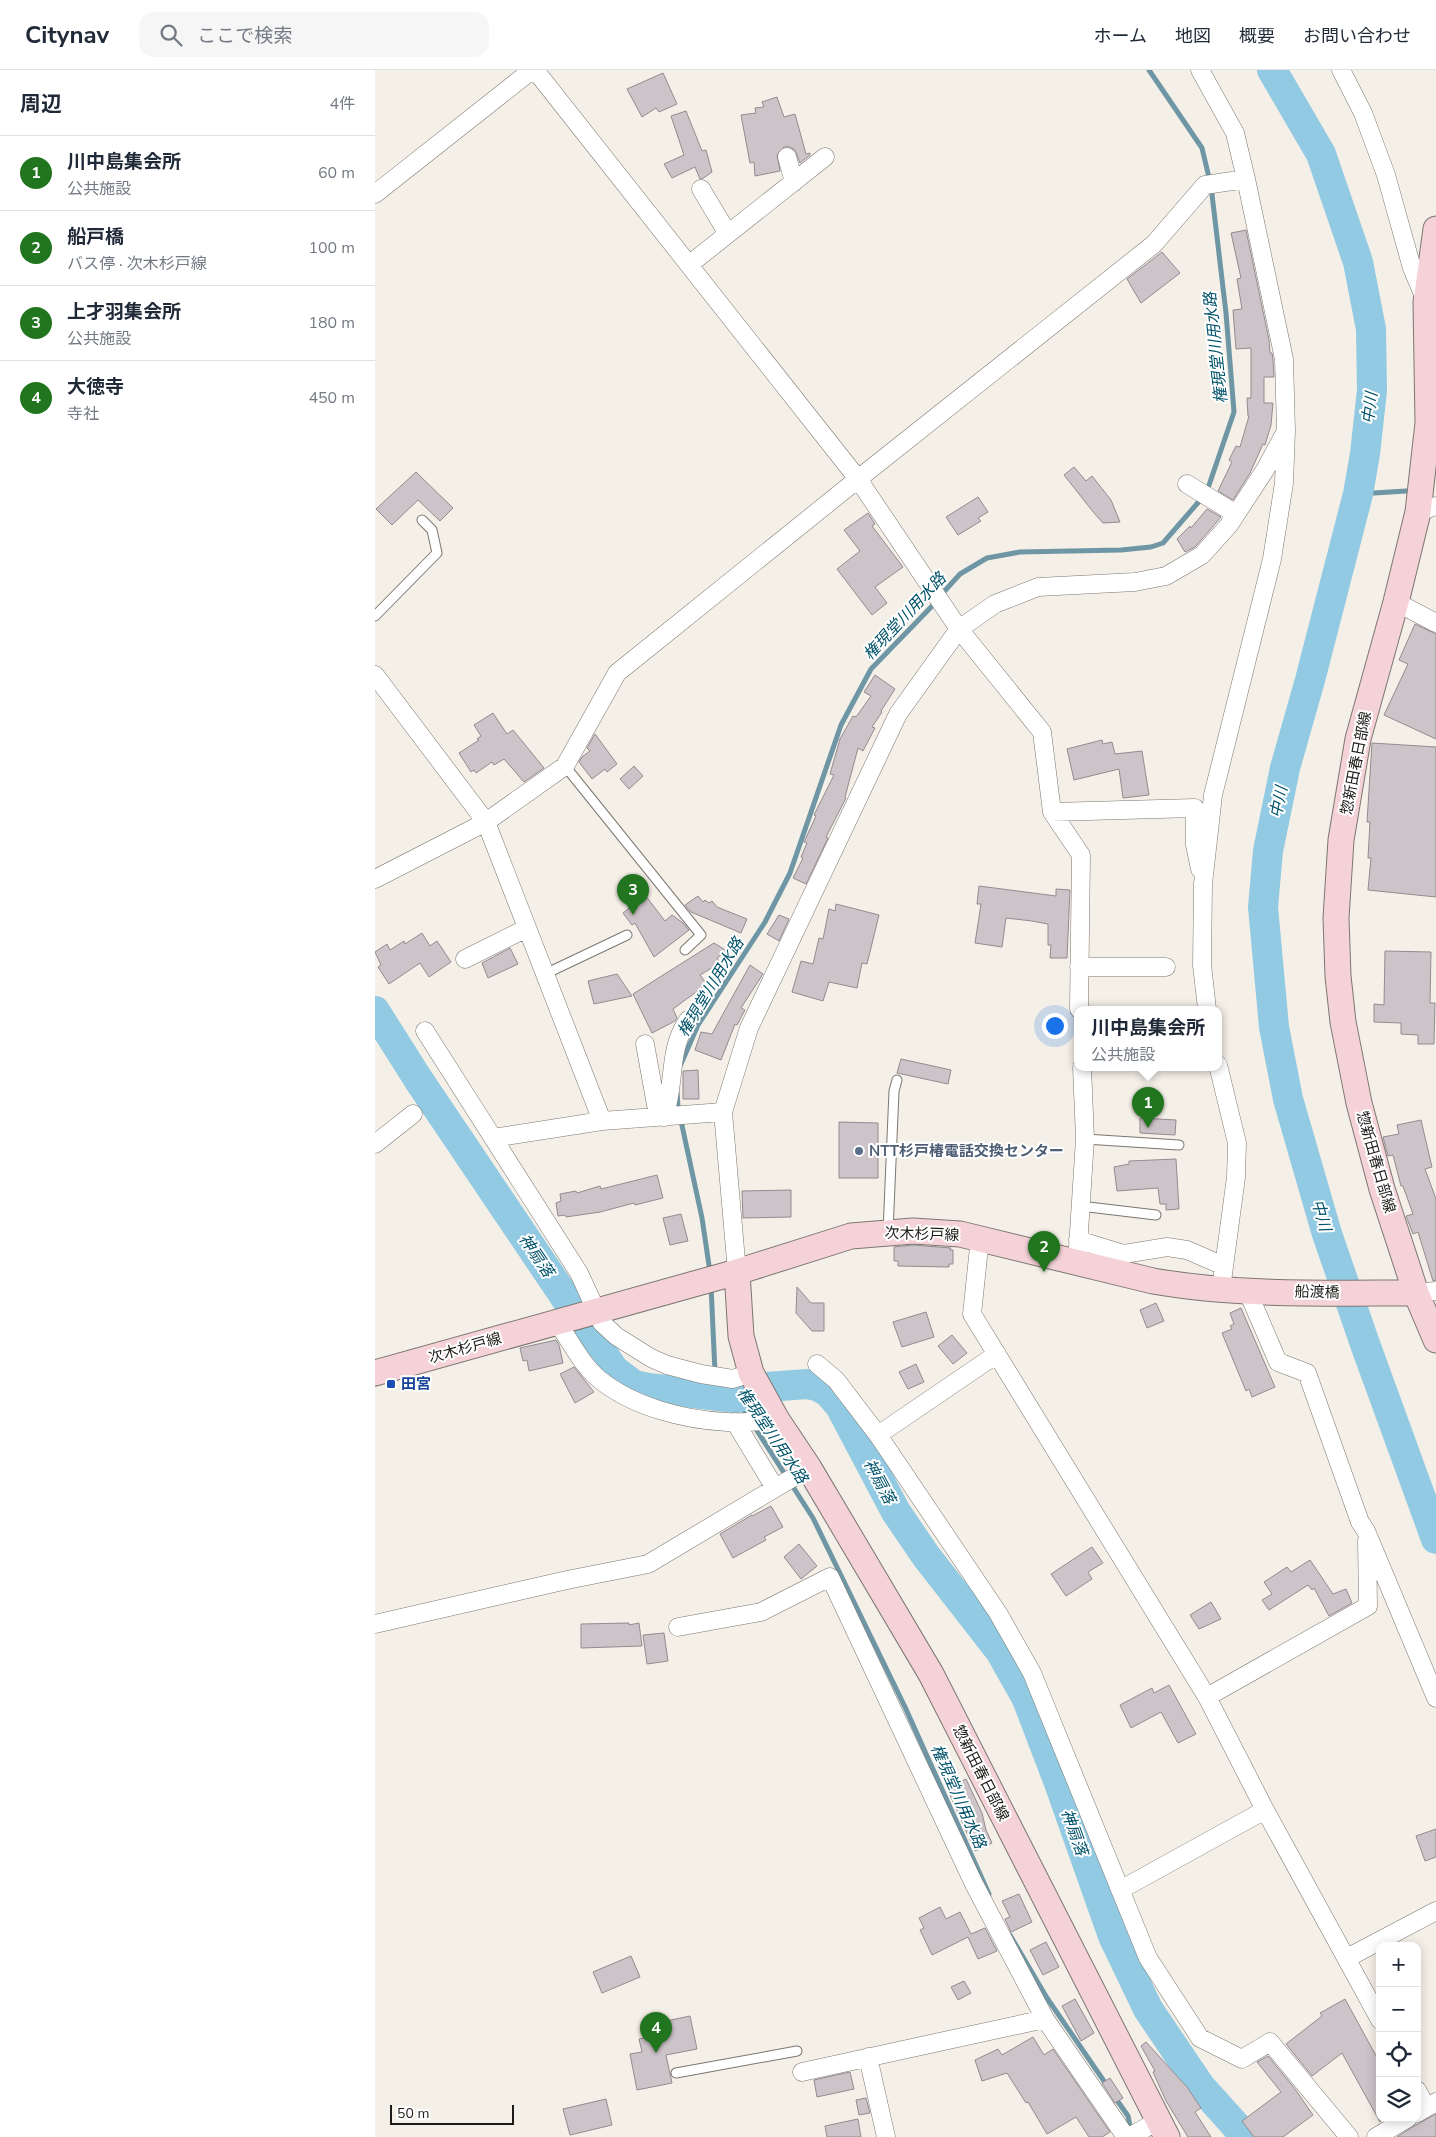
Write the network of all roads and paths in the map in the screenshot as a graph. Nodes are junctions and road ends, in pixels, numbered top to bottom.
1 (533, 70) edge
2 (1200, 70) edge
3 (1341, 70) edge
4 (787, 157) dead end
5 (825, 157) dead end
6 (1246, 179) junction
7 (794, 182) junction
8 (701, 189) dead end
9 (375, 194) edge
10 (1436, 230) edge
11 (728, 234) junction
12 (690, 264) junction
13 (1431, 301) edge
14 (1286, 431) junction
15 (858, 479) junction
16 (1187, 484) dead end
17 (1427, 509) edge
18 (1236, 514) junction
19 (422, 520) dead end
20 (1396, 602) junction
21 (1436, 605) edge
22 (1418, 614) junction
23 (375, 616) edge
24 (1436, 623) edge
25 (959, 629) junction
26 (375, 675) edge
27 (565, 766) junction
28 (1052, 812) junction
29 (486, 822) junction
30 (375, 879) edge
31 (1203, 884) junction
32 (527, 928) junction
33 (627, 934) dead end
34 (685, 950) dead end
35 (465, 959) dead end
36 (1079, 967) junction
37 (1166, 967) dead end
38 (545, 974) junction
39 (1079, 1006) edge
40 (1207, 1006) edge
41 (688, 1020) dead end
42 (425, 1031) dead end
43 (645, 1044) dead end
44 (1082, 1071) edge
45 (1219, 1071) edge
46 (897, 1080) dead end
47 (723, 1112) junction
48 (413, 1114) dead end
49 (664, 1117) junction
50 (602, 1121) junction
51 (493, 1138) junction
52 (1085, 1139) junction
53 (375, 1144) edge
54 (1179, 1145) dead end
55 (1081, 1206) junction
56 (1156, 1215) dead end
57 (888, 1232) junction
58 (980, 1238) junction
59 (1078, 1252) junction
60 (737, 1272) junction
61 (1223, 1278) junction
62 (1250, 1291) junction
63 (1426, 1292) edge
64 (595, 1310) junction
65 (556, 1321) junction
66 (1436, 1340) edge
67 (997, 1354) junction
68 (817, 1364) dead end
69 (375, 1373) edge
70 (751, 1373) junction
71 (777, 1420) junction
72 (735, 1422) junction
73 (878, 1435) junction
74 (809, 1468) junction
75 (775, 1488) junction
76 (1366, 1531) junction
77 (375, 1624) edge
78 (678, 1627) dead end
79 (1207, 1697) junction
80 (1436, 1698) edge
81 (1265, 1810) junction
82 (1120, 1890) junction
83 (1436, 1911) edge
84 (1347, 1958) junction
85 (1376, 2012) edge
86 (1045, 2019) junction
87 (797, 2051) dead end
88 (868, 2057) junction
89 (802, 2072) dead end
90 (676, 2073) dead end
91 (1401, 2122) edge
92 (1163, 2128) edge
93 (886, 2137) edge
94 (1127, 2137) edge
95 (1349, 2137) edge
96 (1376, 2137) edge

1 - 9 street
1 - 12 street
2 - 6 street
3 - 13 street
4 - 7 street
5 - 7 street
6 - 14 street
6 - 15 street
7 - 11 street
8 - 11 street
10 - 13 main road, 惣新田春日部線
11 - 12 street
12 - 15 street
13 - 17 main road, 惣新田春日部線
14 - 18 street
14 - 31 street
15 - 25 street
15 - 27 street
16 - 18 street
17 - 20 main road, 惣新田春日部線
18 - 25 street
19 - 23 lane
20 - 22 street
20 - 63 main road, 惣新田春日部線
21 - 22 street
22 - 24 street
25 - 28 street
25 - 47 street
26 - 29 street
27 - 29 street
27 - 34 lane
28 - 31 street
28 - 36 street
29 - 30 street
29 - 32 street
31 - 40 street
32 - 35 street
32 - 38 street
33 - 38 lane
36 - 37 street
36 - 39 street
38 - 50 street
41 - 49 street
42 - 51 street
43 - 49 street
44 - 52 street
45 - 61 street
46 - 57 lane
47 - 49 street
47 - 60 street
48 - 53 street
49 - 50 street
50 - 51 street
51 - 64 street
52 - 54 lane
52 - 55 street
55 - 56 lane
55 - 59 street
57 - 58 main road, 次木杉戸線
57 - 60 main road, 次木杉戸線
58 - 59 main road, 次木杉戸線
58 - 67 street
59 - 61 main road, 次木杉戸線
59 - 61 street
60 - 64 main road, 次木杉戸線
60 - 70 main road
61 - 62 main road, 次木杉戸線
62 - 63 main road, 船渡橋
62 - 76 street
63 - 66 main road
64 - 65 main road, 次木杉戸線
64 - 70 street
65 - 69 main road, 次木杉戸線
65 - 72 street
67 - 73 street
67 - 79 street
68 - 73 street
70 - 71 main road, 惣新田春日部線
71 - 72 street
71 - 74 main road, 惣新田春日部線
72 - 75 street
73 - 82 street
74 - 75 street
74 - 92 main road, 惣新田春日部線
75 - 77 street
76 - 79 street
76 - 80 street
78 - 86 street
79 - 81 street
81 - 82 street
81 - 84 street
82 - 95 street
83 - 84 street
84 - 85 street
86 - 88 street
86 - 94 street
87 - 90 lane
88 - 89 street
88 - 93 street
91 - 96 street
92 - 94 street

